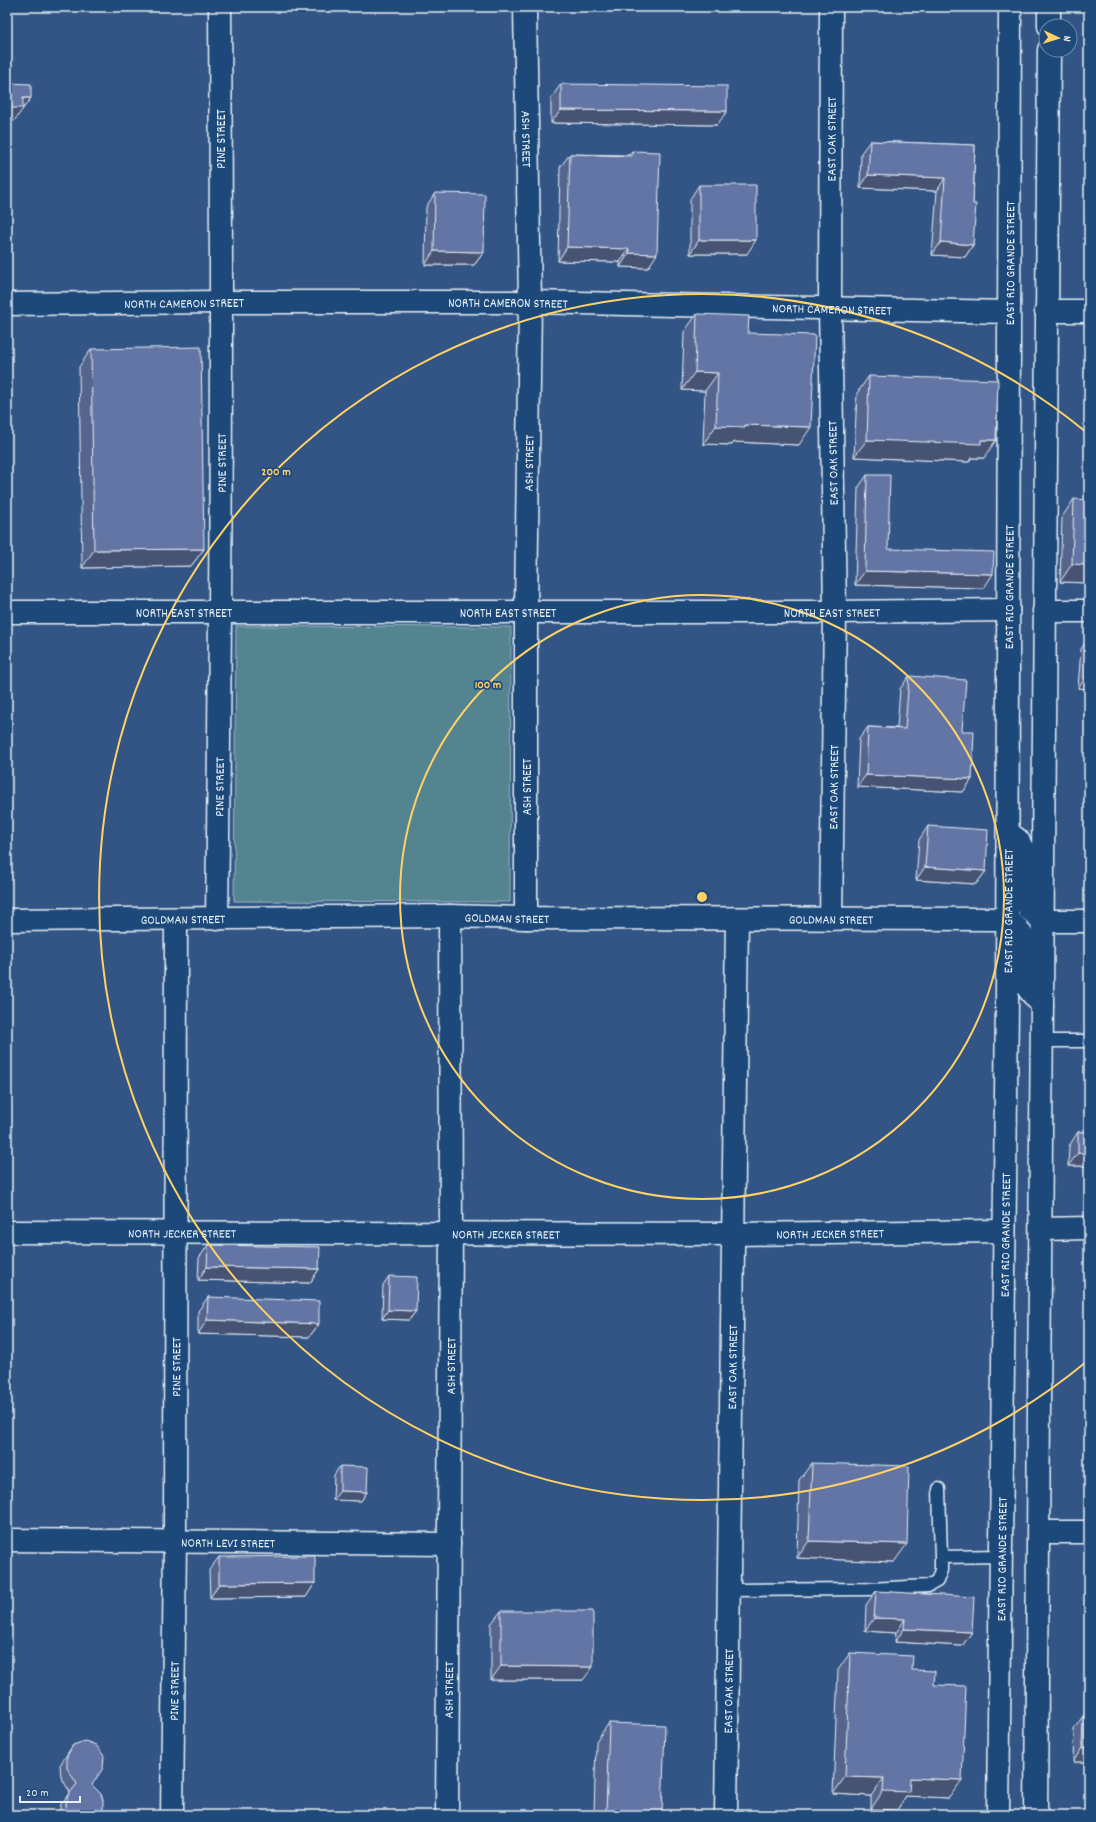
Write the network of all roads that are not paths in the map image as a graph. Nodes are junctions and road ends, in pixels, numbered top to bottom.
1 (220, 7) edge
2 (525, 7) edge
3 (831, 7) edge
4 (1010, 7) edge
5 (1049, 7) edge
6 (1049, 18) edge
7 (1048, 58) edge
8 (222, 302) junction
9 (530, 302) junction
10 (7, 304) edge
11 (830, 307) junction
12 (1046, 311) junction
13 (1089, 311) edge
14 (1009, 312) junction
15 (1008, 610) junction
16 (221, 611) junction
17 (1044, 611) junction
18 (1089, 611) edge
19 (7, 612) edge
20 (526, 612) junction
21 (835, 612) junction
22 (1008, 832) junction
23 (450, 916) junction
24 (526, 918) junction
25 (176, 919) junction
26 (217, 919) junction
27 (738, 919) junction
28 (831, 919) junction
29 (1007, 919) junction
30 (7, 920) edge
31 (1043, 921) junction
32 (1089, 921) edge
33 (1042, 1005) junction
34 (1042, 1041) junction
35 (1089, 1041) edge
36 (1089, 1228) edge
37 (1041, 1229) junction
38 (1004, 1231) junction
39 (7, 1232) edge
40 (176, 1232) junction
41 (451, 1233) junction
42 (732, 1234) junction
43 (939, 1489) dead end
44 (1039, 1532) junction
45 (1089, 1532) edge
46 (7, 1540) edge
47 (175, 1542) junction
48 (449, 1544) junction
49 (1001, 1556) junction
50 (941, 1557) junction
51 (728, 1590) junction
52 (172, 1815) edge
53 (447, 1815) edge
54 (726, 1815) edge
55 (998, 1815) edge
56 (1036, 1815) edge

1 - 8 street, PINE STREET
2 - 9 street, ASH STREET
3 - 11 street, EAST OAK STREET
4 - 14 street, EAST RIO GRANDE STREET
5 - 6 street
7 - 12 street
8 - 9 street, NORTH CAMERON STREET
8 - 10 street, NORTH CAMERON STREET
8 - 16 street, PINE STREET
9 - 11 street, NORTH CAMERON STREET
9 - 20 street, ASH STREET
11 - 14 street, NORTH CAMERON STREET
11 - 21 street, EAST OAK STREET
12 - 13 street
12 - 17 street
14 - 15 street, EAST RIO GRANDE STREET
15 - 21 street, NORTH EAST STREET
15 - 22 street, EAST RIO GRANDE STREET
16 - 19 street, NORTH EAST STREET
16 - 20 street, NORTH EAST STREET
16 - 26 street, PINE STREET
17 - 18 street
17 - 31 street
20 - 21 street, NORTH EAST STREET
20 - 24 street, ASH STREET
21 - 28 street, EAST OAK STREET
22 - 29 street, EAST RIO GRANDE STREET
22 - 31 street
23 - 24 street, GOLDMAN STREET
23 - 26 street, GOLDMAN STREET
23 - 41 street, ASH STREET
24 - 27 street, GOLDMAN STREET
25 - 26 street, GOLDMAN STREET
25 - 30 street, GOLDMAN STREET
25 - 40 street, PINE STREET
27 - 28 street, GOLDMAN STREET
27 - 42 street, EAST OAK STREET
28 - 29 street, GOLDMAN STREET
29 - 33 street
29 - 38 street, EAST RIO GRANDE STREET
31 - 32 street
31 - 33 street
33 - 34 street
34 - 35 lane
34 - 37 street
36 - 37 street
37 - 44 street
38 - 42 street, NORTH JECKER STREET
38 - 49 street, EAST RIO GRANDE STREET
39 - 40 street, NORTH JECKER STREET
40 - 41 street, NORTH JECKER STREET
40 - 47 street, PINE STREET
41 - 42 street, NORTH JECKER STREET
41 - 48 street, ASH STREET
42 - 51 street, EAST OAK STREET
43 - 50 lane
44 - 45 street
44 - 56 street
46 - 47 street, NORTH LEVI STREET
47 - 48 street, NORTH LEVI STREET
47 - 52 street, PINE STREET
48 - 53 street, ASH STREET
49 - 50 lane
49 - 55 street, EAST RIO GRANDE STREET
50 - 51 lane
51 - 54 street, EAST OAK STREET

